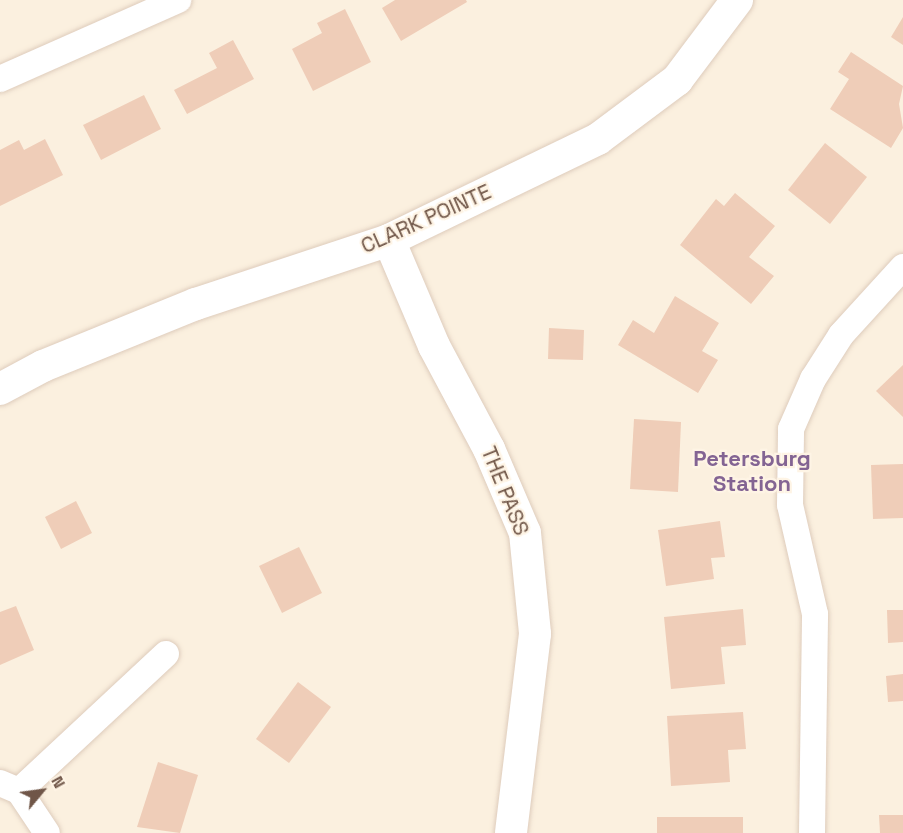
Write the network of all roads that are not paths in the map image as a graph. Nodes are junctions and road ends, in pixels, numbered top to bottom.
1 (178, 0) edge
2 (737, 0) edge
3 (0, 79) edge
4 (389, 240) junction
5 (903, 267) edge
6 (0, 390) edge
7 (166, 654) dead end
8 (9, 787) edge
9 (47, 833) edge
10 (511, 833) edge
11 (812, 833) edge

1 - 3 street
2 - 4 street, CLARK POINTE
4 - 6 street, CLARK POINTE
4 - 10 street, THE PASS
5 - 11 street
7 - 8 street
8 - 9 street

